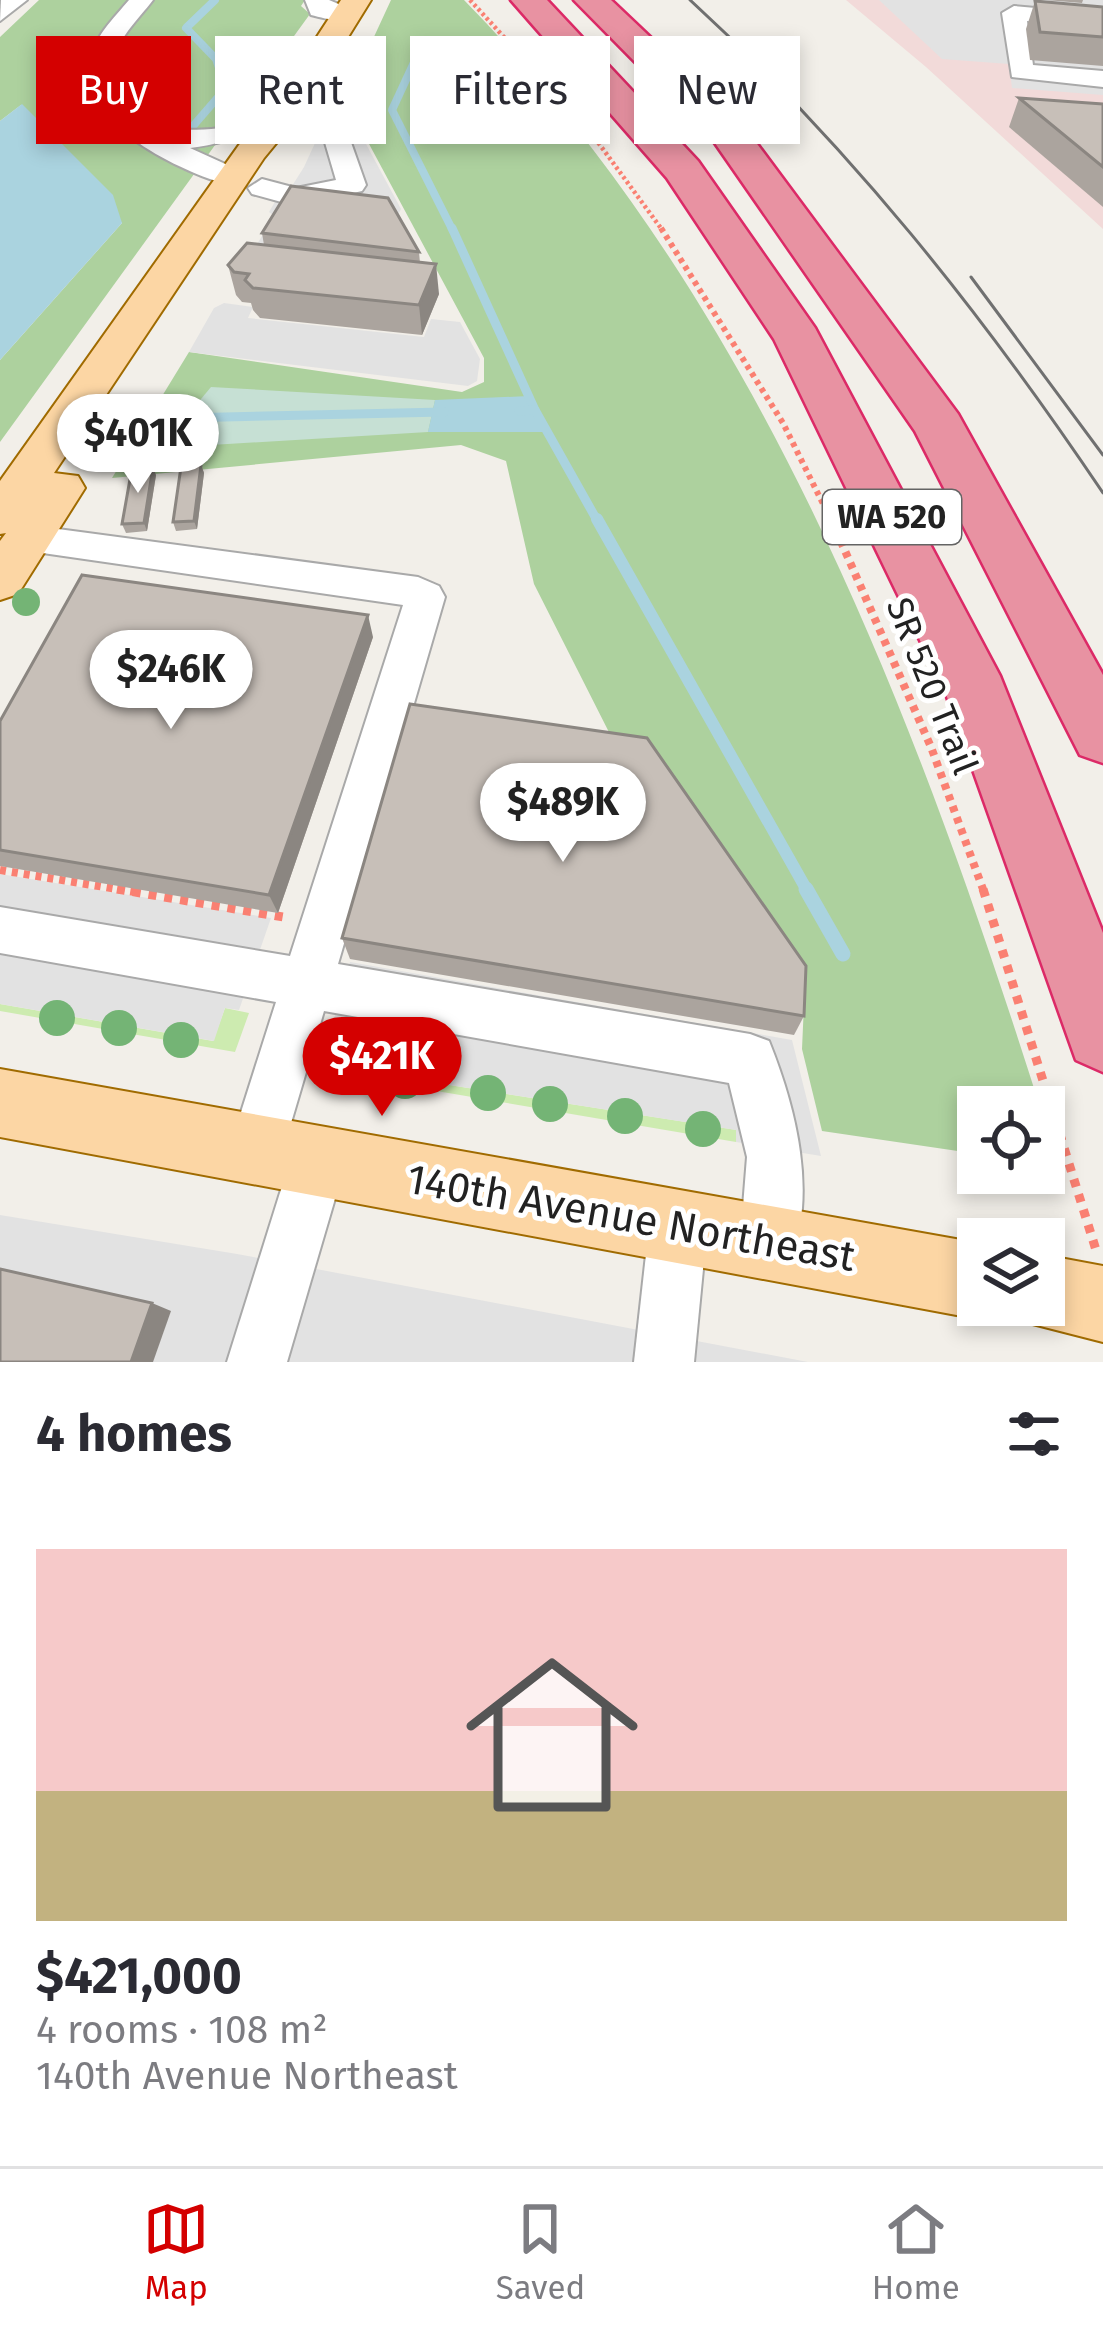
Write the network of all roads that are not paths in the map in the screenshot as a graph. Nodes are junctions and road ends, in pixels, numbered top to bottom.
1 (15, 0) edge
2 (141, 0) edge
3 (501, 0) edge
4 (528, 0) edge
5 (340, 4) edge
6 (0, 14) edge
7 (599, 20) edge
8 (1103, 21) edge
9 (109, 36) edge
10 (323, 36) edge
11 (1103, 79) edge
12 (167, 144) edge
13 (292, 144) edge
14 (339, 144) edge
15 (268, 195) junction
16 (14, 528) edge
17 (0, 581) edge
18 (1103, 736) edge
19 (0, 929) edge
20 (308, 983) junction
21 (1103, 1033) edge
22 (2, 1109) edge
23 (287, 1156) junction
24 (678, 1228) junction
25 (770, 1244) junction
26 (957, 1277) edge
27 (1065, 1297) edge
28 (1103, 1304) edge
29 (256, 1362) edge
30 (664, 1362) edge

1 - 6 street
2 - 9 street
3 - 7 highway
4 - 7 highway, WA 520
5 - 10 main road
7 - 18 highway, WA 520
7 - 21 highway, WA 520
8 - 11 street
12 - 15 street
13 - 15 main road
14 - 15 street
15 - 16 main road
15 - 16 main road
16 - 17 main road
16 - 20 street
19 - 20 street
20 - 23 street
20 - 25 street
22 - 23 main road, 140th Avenue Northeast
23 - 24 main road, 140th Avenue Northeast
23 - 29 street
24 - 25 main road, 140th Avenue Northeast
24 - 30 street
25 - 26 main road, 140th Avenue Northeast
27 - 28 main road

